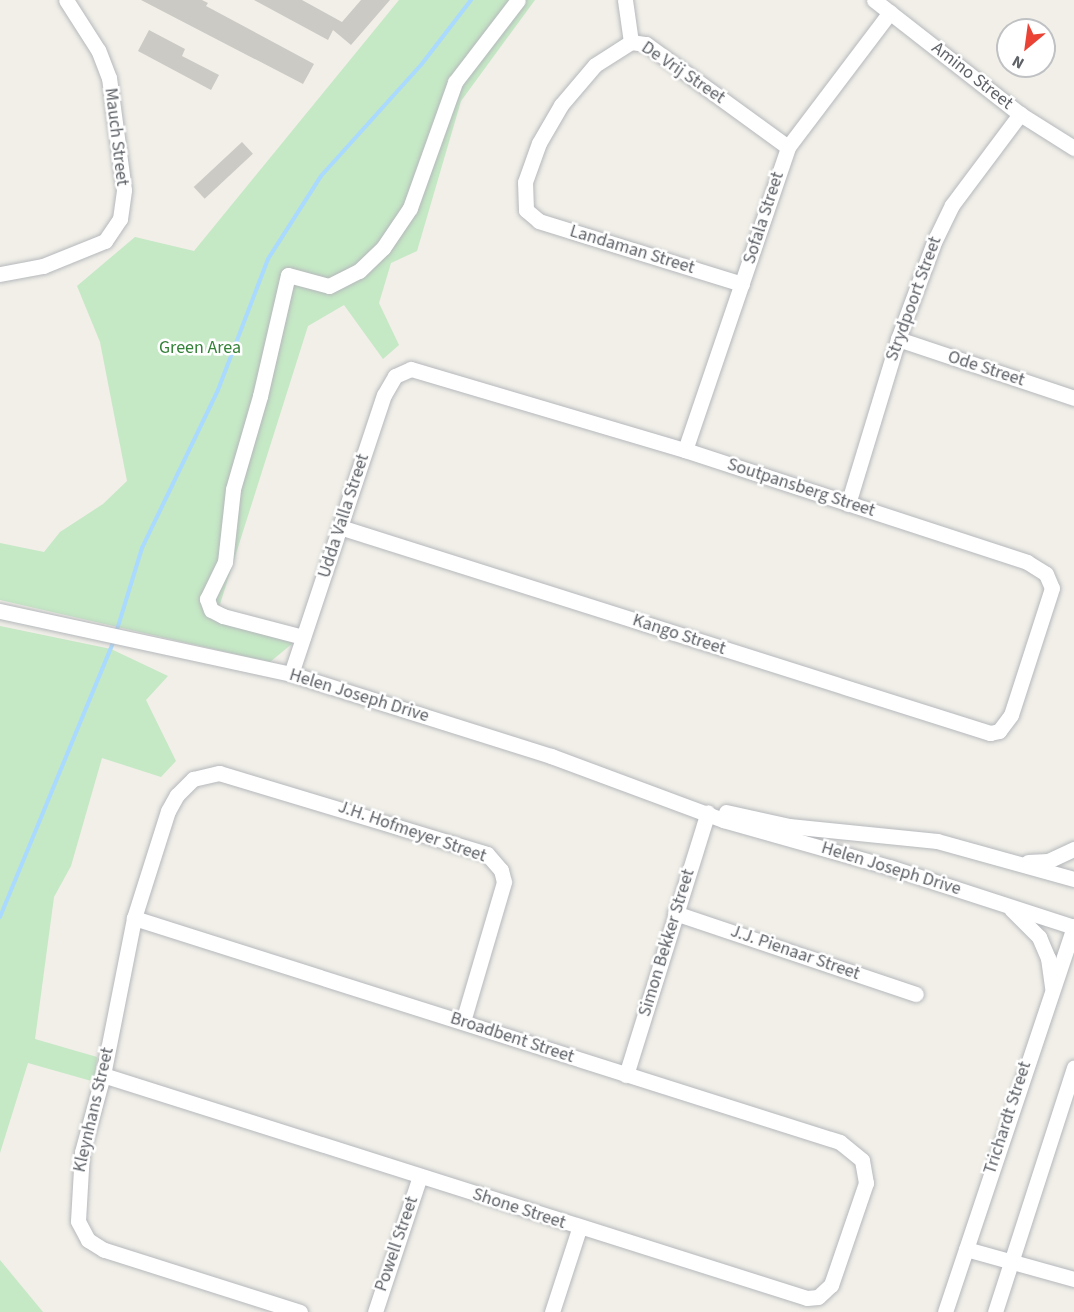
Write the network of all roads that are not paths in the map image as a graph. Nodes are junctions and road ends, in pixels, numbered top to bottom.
1 (66, 0) edge
2 (518, 0) edge
3 (625, 0) edge
4 (874, 0) edge
5 (890, 12) junction
6 (631, 42) junction
7 (1020, 114) junction
8 (788, 147) junction
9 (1074, 148) edge
10 (526, 210) joint
11 (0, 274) edge
12 (742, 284) junction
13 (897, 339) junction
14 (411, 369) joint
15 (1074, 398) edge
16 (685, 450) junction
17 (848, 504) junction
18 (340, 527) junction
19 (0, 610) edge
20 (303, 638) junction
21 (291, 674) junction
22 (1011, 714) joint
23 (201, 774) joint
24 (708, 812) junction
25 (1074, 849) edge
26 (1016, 862) junction
27 (1074, 879) edge
28 (1005, 904) junction
29 (675, 913) junction
30 (134, 918) junction
31 (1074, 927) edge
32 (1052, 991) junction
33 (916, 993) dead end
34 (463, 1021) junction
35 (1074, 1067) edge
36 (103, 1075) junction
37 (626, 1075) junction
38 (420, 1176) junction
39 (866, 1184) joint
40 (579, 1228) junction
41 (966, 1249) junction
42 (1011, 1263) junction
43 (1074, 1279) edge
44 (300, 1312) edge
45 (375, 1312) edge
46 (552, 1312) edge
47 (945, 1312) edge
48 (995, 1312) edge

1 - 11 street, Mauch Street
2 - 20 street
3 - 6 street
4 - 5 street, Amino Street
5 - 7 street, Amino Street
5 - 8 street, Sofala Street
6 - 8 street, De Vrij Street
6 - 10 street, De Vrij Street
7 - 9 street, Amino Street
7 - 13 street, Strydpoort Street
8 - 12 street, Sofala Street
10 - 12 street, Landaman Street
12 - 16 street, Sofala Street
13 - 15 street, Ode Street
13 - 17 street, Strydpoort Street
14 - 16 street, Soutpansberg Street
14 - 18 street, Udda Valla Street
16 - 17 street, Soutpansberg Street
17 - 22 street, Soutpansberg Street
18 - 20 street, Udda Valla Street
18 - 22 street, Kango Street
19 - 21 street, Helen Joseph Drive
20 - 21 street, Udda Valla Street
21 - 24 street, Helen Joseph Drive
23 - 30 street, Kleynhans Street
23 - 34 street, J.H. Hofmeyer Street
24 - 26 street, Helen Joseph Drive
24 - 28 street, Helen Joseph Drive
24 - 29 street, Simon Bekker Street
25 - 26 street
26 - 27 street, Helen Joseph Drive
28 - 31 street, Helen Joseph Drive
28 - 32 street
29 - 33 street, J.J. Pienaar Street
29 - 37 street, Simon Bekker Street
30 - 34 street, Broadbent Street
30 - 36 street, Kleynhans Street
31 - 32 street, Trichardt Street
32 - 41 street, Trichardt Street
34 - 37 street, Broadbent Street
35 - 42 street
36 - 38 street, Shone Street
36 - 44 street, Kleynhans Street
37 - 39 street, Broadbent Street
38 - 40 street, Shone Street
38 - 45 street, Powell Street
39 - 40 street, Shone Street
40 - 46 street
41 - 42 street
41 - 47 street, Trichardt Street
42 - 43 street
42 - 48 street

